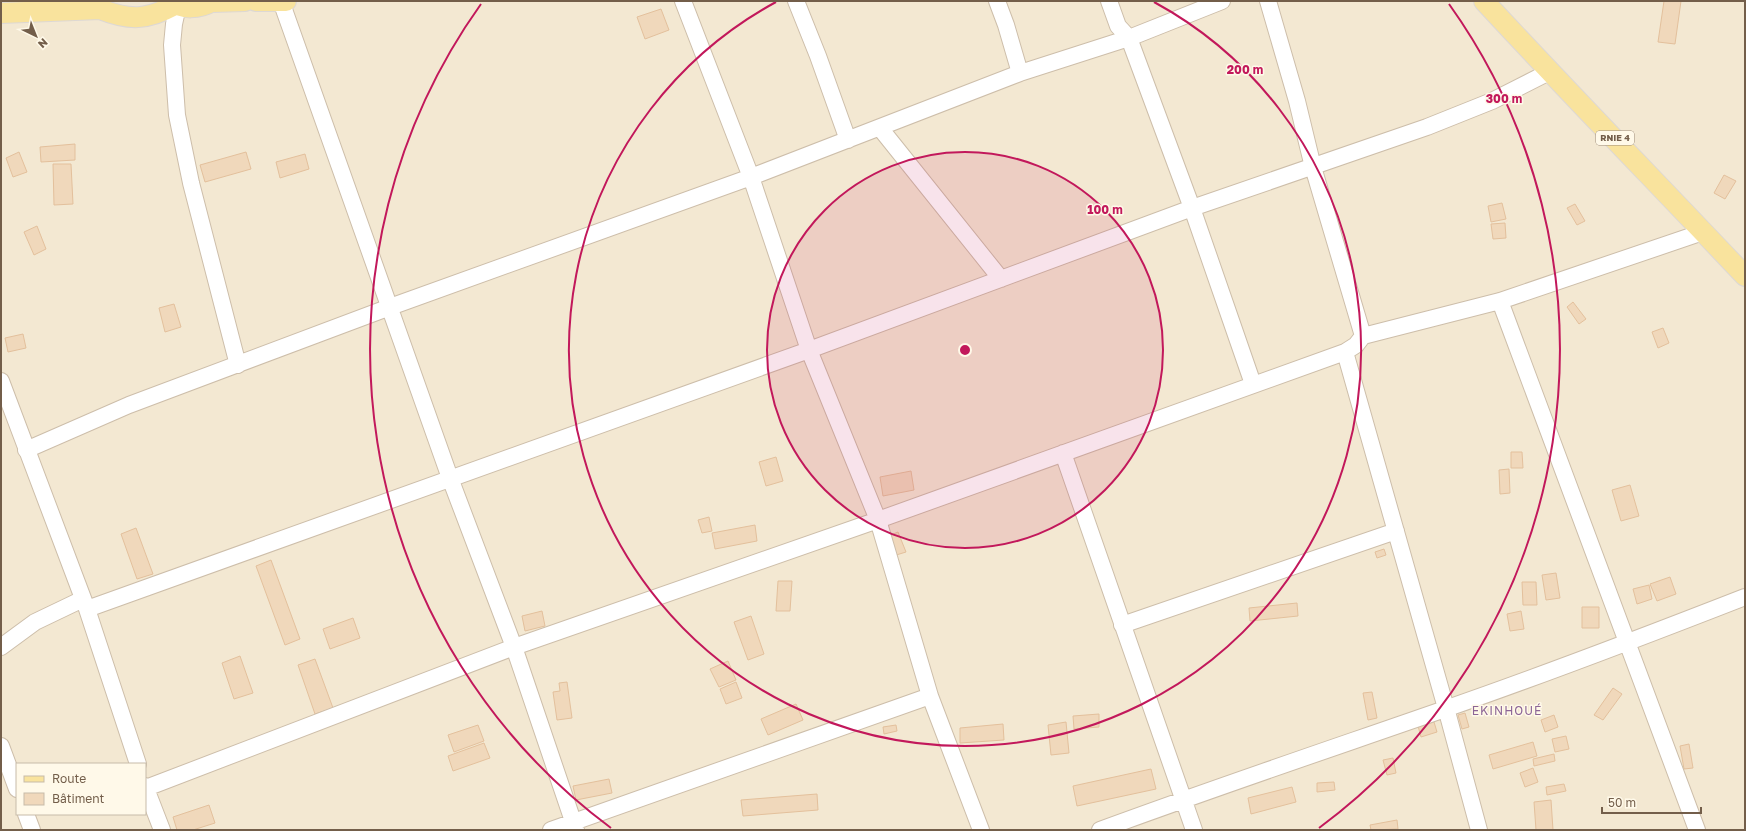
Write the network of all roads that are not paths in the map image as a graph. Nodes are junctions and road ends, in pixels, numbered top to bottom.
1 (213, 1) edge
2 (245, 1) edge
3 (256, 1) edge
4 (281, 1) edge
5 (286, 1) edge
6 (683, 1) edge
7 (796, 1) edge
8 (997, 1) edge
9 (1109, 1) edge
10 (1222, 1) edge
11 (1268, 1) edge
12 (1484, 1) edge
13 (174, 4) edge
14 (105, 5) edge
15 (1, 14) edge
16 (1129, 38) junction
17 (1549, 72) junction
18 (1020, 73) junction
19 (880, 128) junction
20 (848, 140) junction
21 (1313, 166) junction
22 (751, 177) junction
23 (1192, 208) junction
24 (1703, 232) junction
25 (1745, 276) edge
26 (1001, 279) junction
27 (1500, 301) junction
28 (390, 307) junction
29 (1363, 336) junction
30 (809, 350) junction
31 (1345, 352) junction
32 (238, 365) junction
33 (1, 381) edge
34 (1253, 384) junction
35 (26, 450) junction
36 (1063, 453) junction
37 (450, 478) junction
38 (878, 520) junction
39 (1396, 531) junction
40 (1745, 597) edge
41 (85, 604) junction
42 (1122, 625) junction
43 (1627, 643) junction
44 (1, 647) edge
45 (514, 647) junction
46 (930, 696) junction
47 (1446, 708) junction
48 (1, 746) edge
49 (138, 763) edge
50 (16, 786) edge
51 (146, 787) edge
52 (146, 790) edge
53 (1182, 800) junction
54 (26, 815) edge
55 (574, 826) edge
56 (32, 830) edge
57 (162, 830) edge
58 (551, 830) edge
59 (981, 830) edge
60 (1100, 830) edge
61 (1194, 830) edge
62 (1479, 830) edge
63 (1697, 830) edge

1 - 2 main road
1 - 13 main road
3 - 4 main road
4 - 5 main road
4 - 28 street
6 - 22 street
7 - 20 street
8 - 18 street
9 - 16 street
10 - 16 street
11 - 21 street
12 - 17 main road, RNIE 4
13 - 14 main road
13 - 32 street
14 - 15 main road
16 - 18 street
16 - 23 street
17 - 21 street
17 - 24 main road, RNIE 4
18 - 19 street
19 - 20 street
19 - 26 street
20 - 22 street
21 - 23 street
21 - 29 street
22 - 28 street
22 - 30 street
23 - 26 street
23 - 34 street
24 - 25 main road, RNIE 4
24 - 27 street
26 - 30 street
27 - 29 street
27 - 43 street
28 - 32 street
28 - 37 street
29 - 31 street
30 - 37 street
30 - 38 street
31 - 34 street
31 - 39 street
32 - 35 street
33 - 35 street
34 - 36 street
35 - 41 street
36 - 38 street
36 - 42 street
37 - 41 street
37 - 45 street
38 - 45 street
38 - 46 street
39 - 42 street
39 - 47 street
40 - 43 street
41 - 44 street
41 - 49 street
42 - 53 street
43 - 47 street
43 - 63 street
45 - 51 street
45 - 55 street
46 - 55 street
46 - 59 street
47 - 53 street
47 - 62 street
48 - 50 street
52 - 57 street
53 - 60 street
53 - 61 street
54 - 56 street
55 - 58 street

